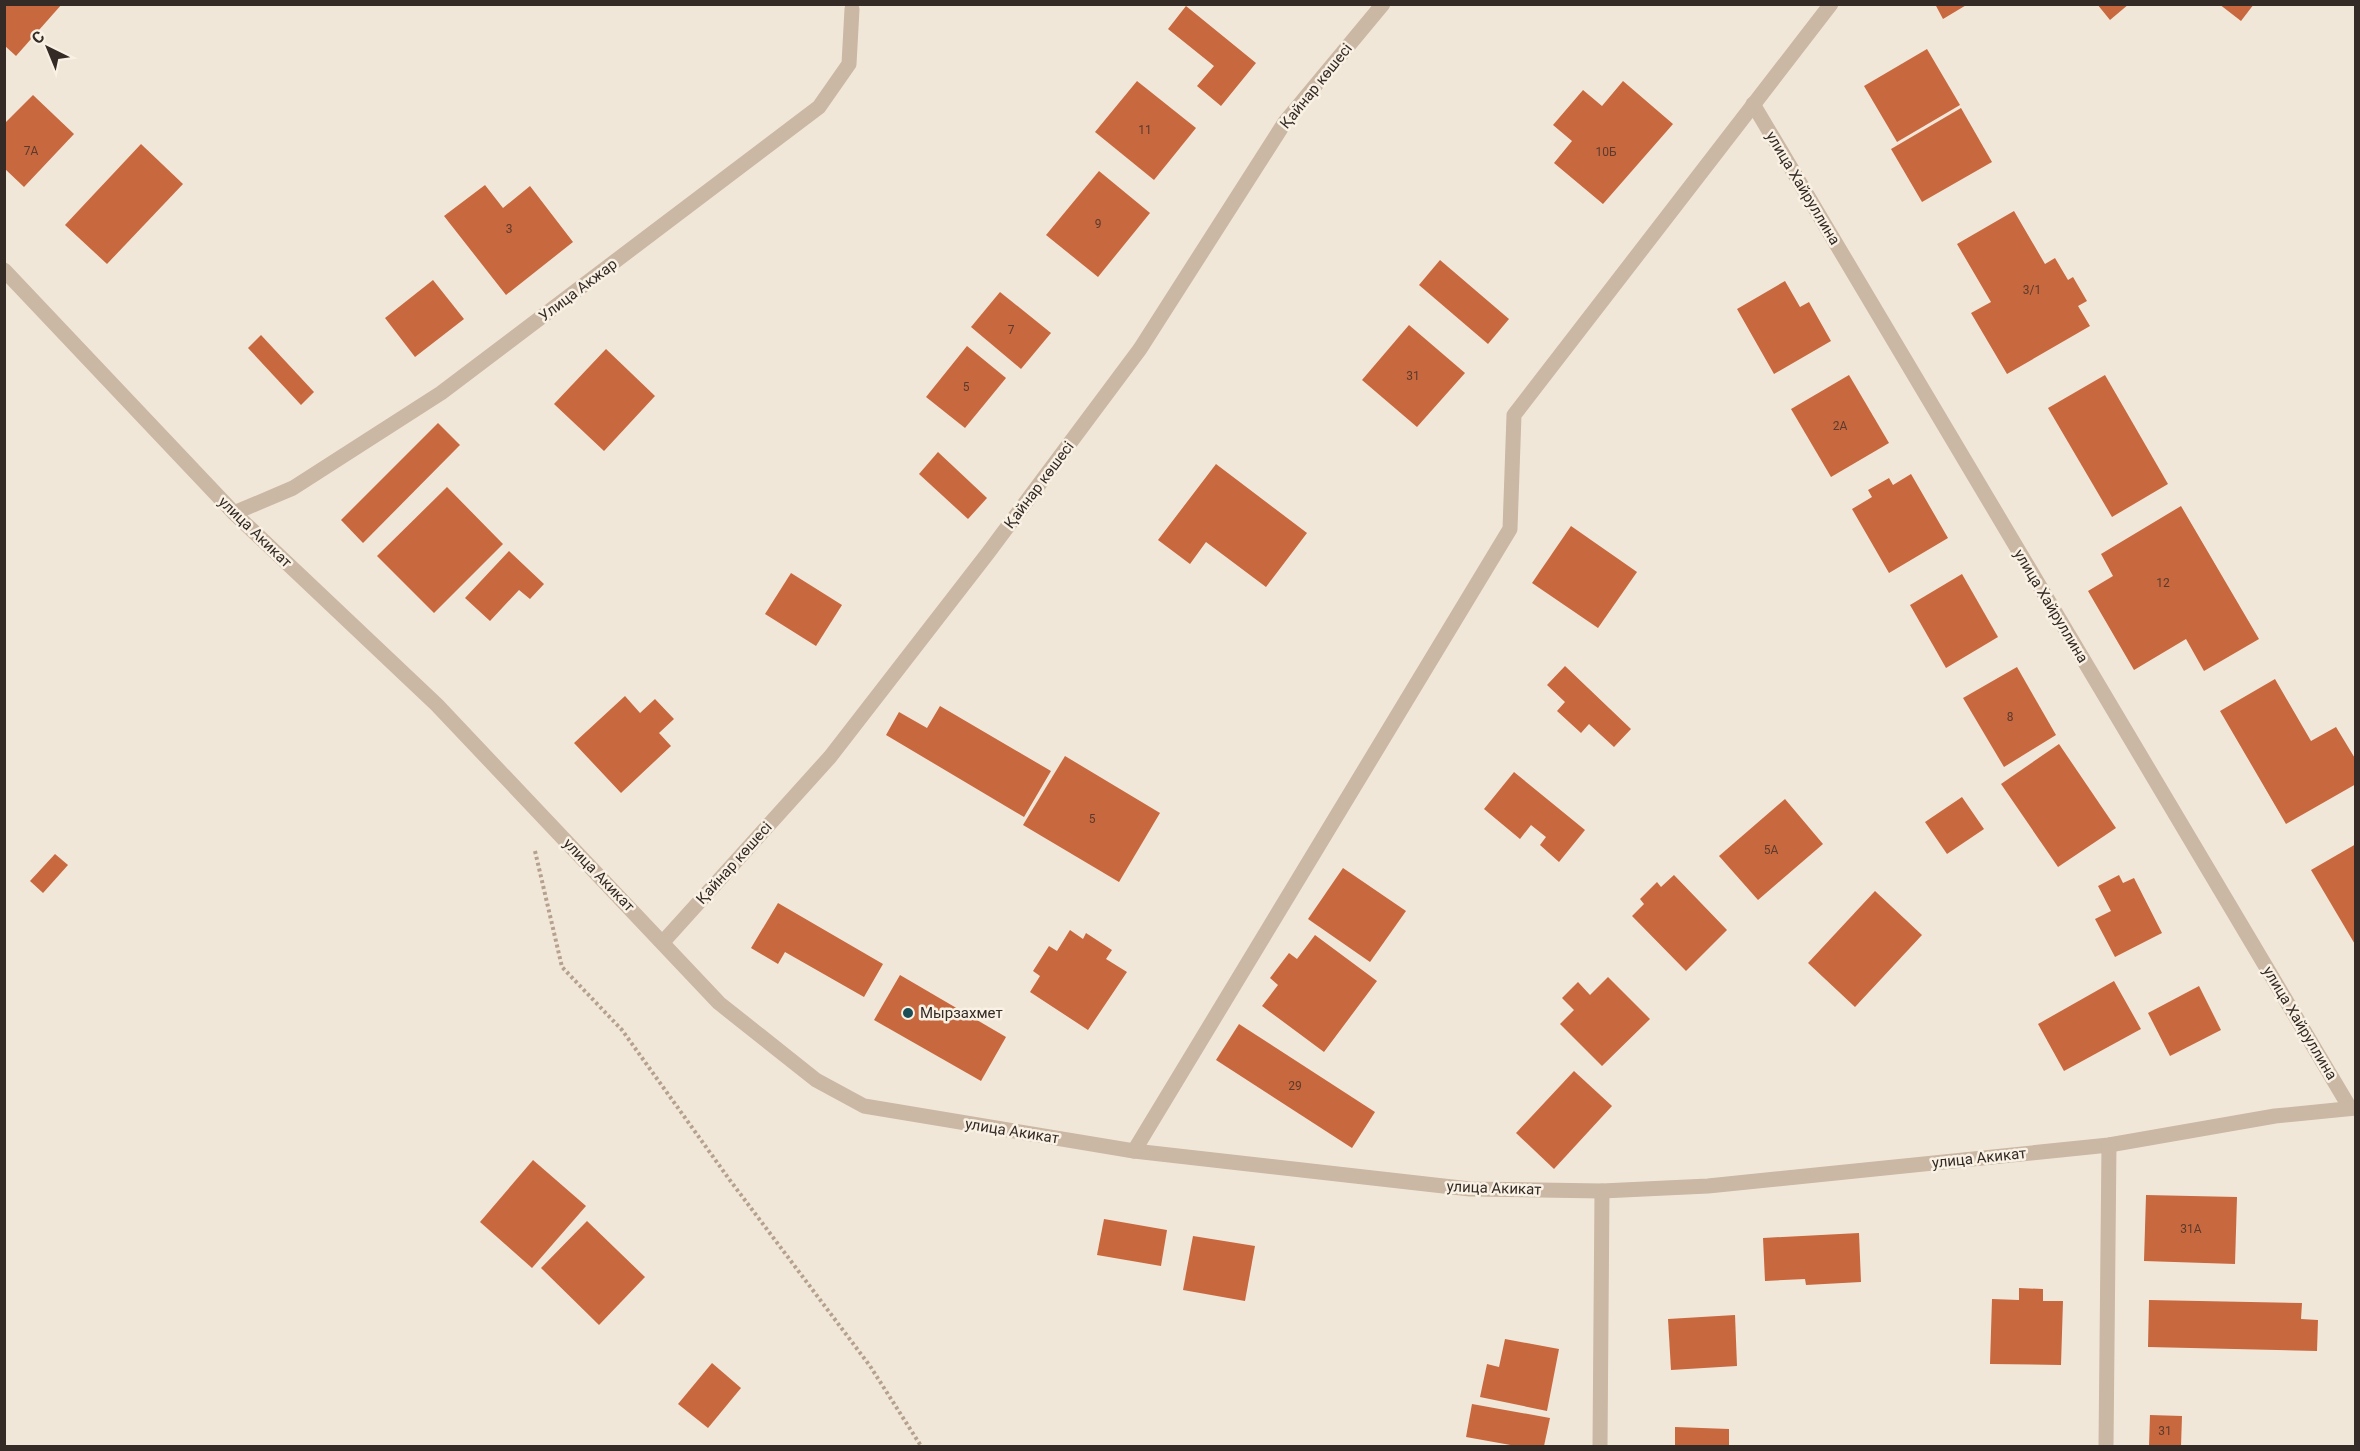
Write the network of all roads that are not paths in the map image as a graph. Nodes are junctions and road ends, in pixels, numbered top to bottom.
1 (1383, 4) edge
2 (1831, 4) edge
3 (852, 9) dead end
4 (1753, 104) junction
5 (4, 270) edge
6 (234, 513) junction
7 (663, 942) junction
8 (2353, 1108) edge
9 (2109, 1145) junction
10 (1134, 1151) junction
11 (1602, 1191) junction
12 (1600, 1446) edge
13 (2106, 1446) edge

1 - 7 street, Қайнар көшесі
2 - 4 street
3 - 6 street, Улица Акжар
4 - 8 street, улица Хайруллина
4 - 10 street
5 - 6 street, улица Акикат
6 - 7 street, улица Акикат
7 - 10 street, улица Акикат
8 - 9 street, улица Акикат
9 - 11 street, улица Акикат
9 - 13 street
10 - 11 street, улица Акикат
11 - 12 street

